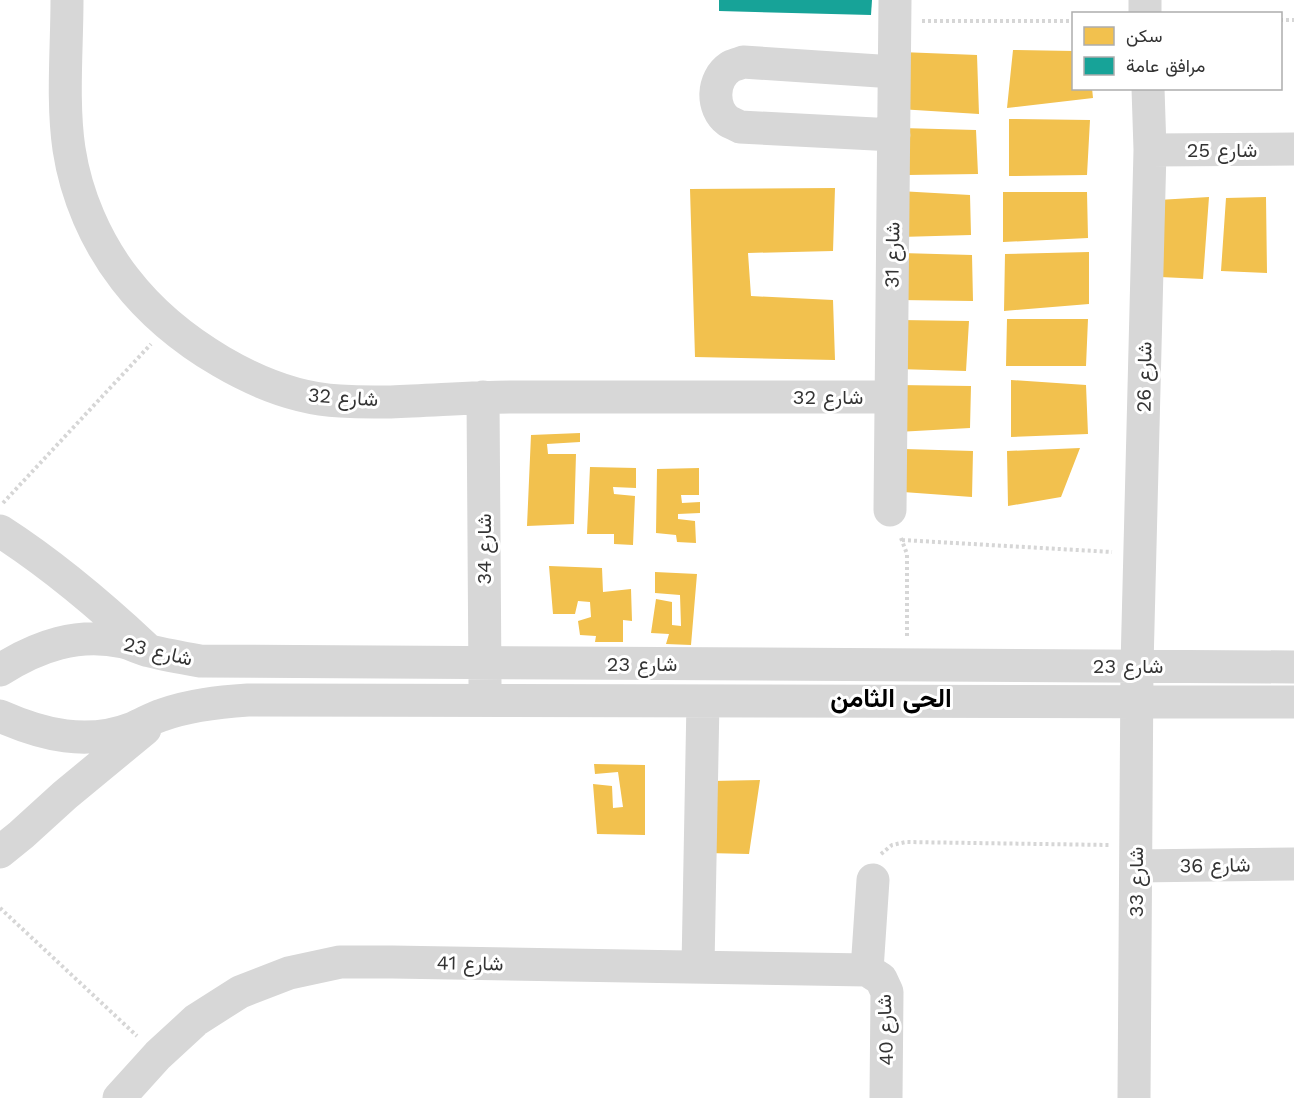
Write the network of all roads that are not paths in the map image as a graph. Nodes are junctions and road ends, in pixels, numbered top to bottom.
1 (67, 0) edge
2 (895, 11) edge
3 (894, 72) junction
4 (1148, 90) edge
5 (894, 135) junction
6 (1294, 149) edge
7 (1150, 150) junction
8 (483, 397) junction
9 (891, 397) junction
10 (890, 510) road end
11 (0, 531) edge
12 (149, 651) junction
13 (485, 663) junction
14 (657, 664) junction
15 (1137, 666) junction
16 (1294, 667) edge
17 (0, 670) edge
18 (485, 700) junction
19 (657, 701) junction
20 (703, 701) junction
21 (1137, 702) junction
22 (1294, 702) edge
23 (0, 703) edge
24 (162, 715) junction
25 (0, 716) edge
26 (0, 722) edge
27 (0, 852) edge
28 (1136, 855) junction
29 (1294, 864) edge
30 (873, 880) road end
31 (698, 966) junction
32 (867, 969) junction
33 (119, 1098) edge
34 (886, 1098) edge
35 (1134, 1098) edge

1 - 8 street, شارع 32
2 - 3 street, شارع 31
3 - 5 street, شارع 31
3 - 5 street
4 - 7 street, شارع 26
5 - 9 street, شارع 31
6 - 7 street, شارع 25
7 - 15 street, شارع 26
8 - 9 street, شارع 32
8 - 13 street, شارع 34
9 - 10 street, شارع 31
11 - 12 street
12 - 13 street, شارع 23
12 - 17 street, شارع 23
13 - 14 street, شارع 23
13 - 18 street, شارع 34
14 - 15 street, شارع 23
14 - 19 street
15 - 16 street, شارع 23
15 - 21 street, شارع 33
18 - 19 street, شارع 23
18 - 24 street, شارع 23
19 - 20 street, شارع 23
20 - 21 street, شارع 23
20 - 31 street
21 - 22 street, شارع 23
21 - 28 street, شارع 33
23 - 25 street
24 - 25 street, شارع 23
24 - 27 street
25 - 26 street
28 - 29 street, شارع 36
28 - 35 street, شارع 33
30 - 32 street
31 - 32 street, شارع 41
31 - 33 street, شارع 41
32 - 34 street, شارع 40

